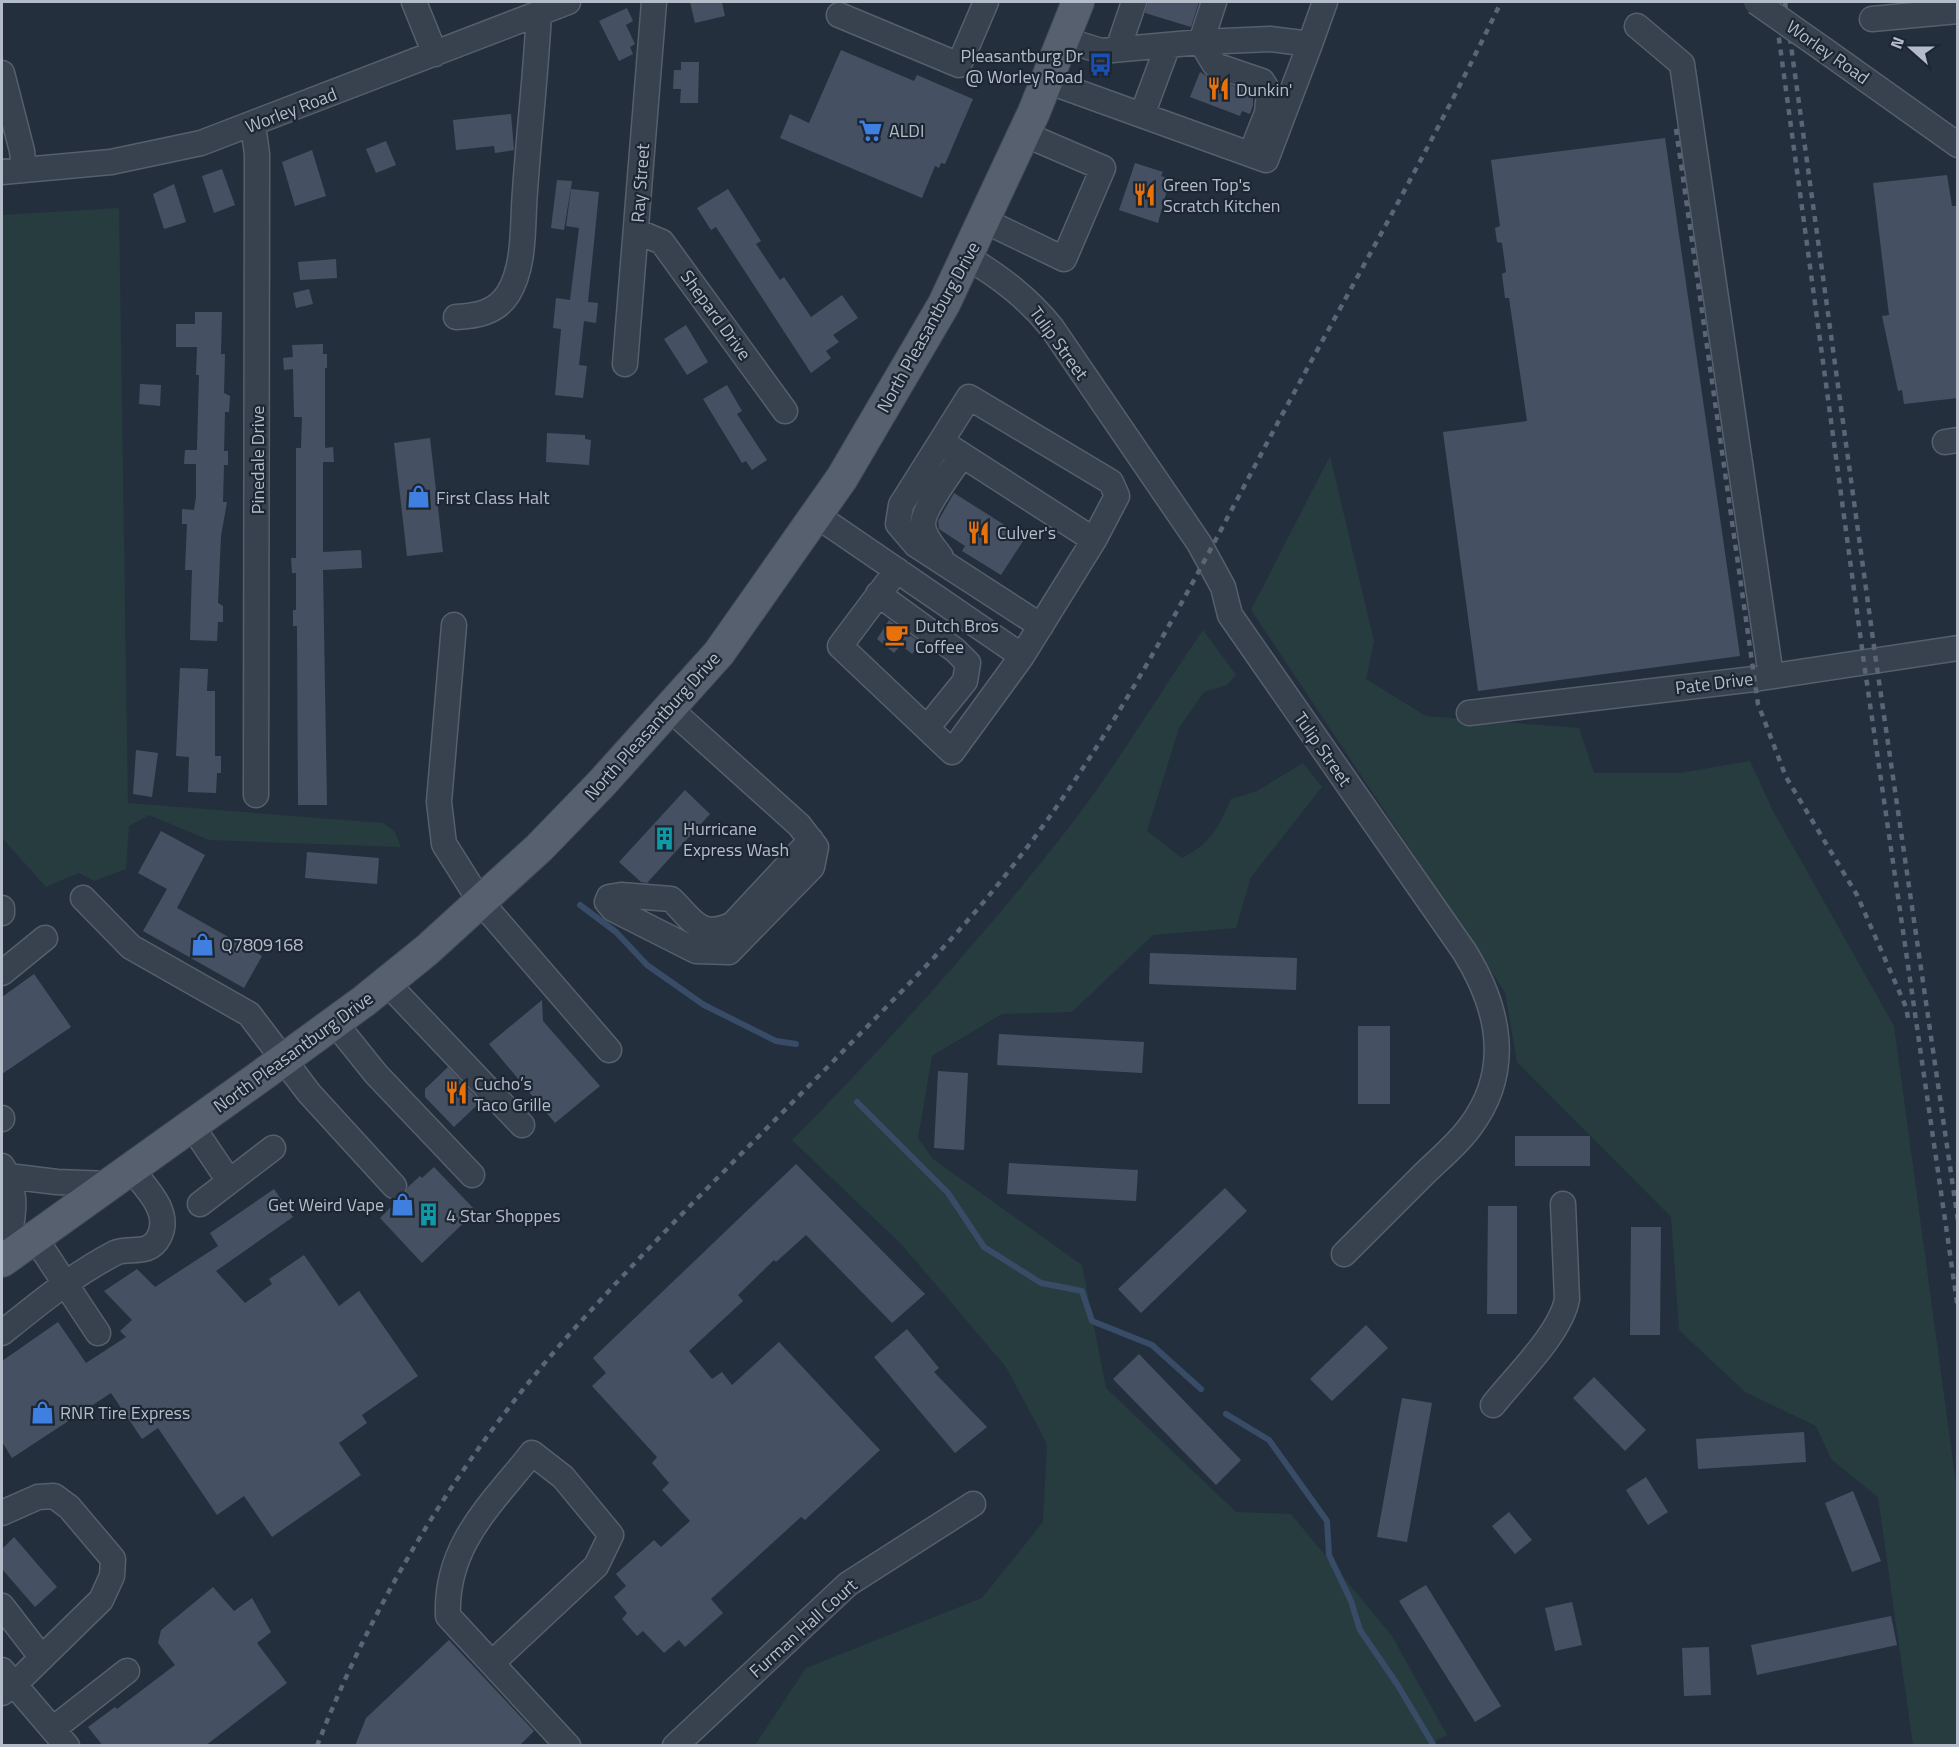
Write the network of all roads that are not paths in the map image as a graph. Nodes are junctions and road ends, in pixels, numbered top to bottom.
1 (414, 2) edge
2 (568, 2) edge
3 (654, 2) edge
4 (986, 2) edge
5 (1078, 2) edge
6 (1134, 2) edge
7 (1324, 2) edge
8 (1756, 2) edge
9 (1209, 3) edge
10 (1958, 11) edge
11 (539, 13) junction
12 (839, 15) dead end
13 (1872, 19) dead end
14 (1637, 26) dead end
15 (1063, 39) junction
16 (1201, 42) junction
17 (1310, 44) junction
18 (1168, 45) junction
19 (1118, 49) junction
20 (435, 54) junction
21 (2, 73) edge
22 (1047, 81) junction
23 (1142, 115) junction
24 (253, 125) junction
25 (1024, 134) junction
26 (1958, 145) edge
27 (1240, 150) junction
28 (13, 171) edge
29 (985, 221) junction
30 (636, 231) junction
31 (967, 258) junction
32 (456, 317) dead end
33 (625, 364) dead end
34 (785, 411) dead end
35 (952, 448) junction
36 (816, 515) junction
37 (1094, 540) junction
38 (897, 570) junction
39 (878, 594) junction
40 (454, 626) dead end
41 (1041, 626) junction
42 (1958, 648) edge
43 (1022, 656) junction
44 (1771, 676) junction
45 (669, 708) junction
46 (1469, 713) dead end
47 (927, 728) junction
48 (256, 795) dead end
49 (811, 840) junction
50 (82, 898) dead end
51 (480, 901) junction
52 (2, 908) edge
53 (2, 913) edge
54 (45, 938) dead end
55 (2, 973) edge
56 (387, 983) junction
57 (335, 1023) junction
58 (609, 1050) dead end
59 (283, 1060) junction
60 (522, 1125) dead end
61 (192, 1126) junction
62 (273, 1148) dead end
63 (5, 1171) edge
64 (472, 1175) dead end
65 (121, 1177) junction
66 (229, 1181) junction
67 (394, 1186) dead end
68 (200, 1204) dead end
69 (1563, 1204) dead end
70 (35, 1238) junction
71 (2, 1251) edge
72 (1344, 1254) dead end
73 (2, 1261) edge
74 (65, 1283) junction
75 (2, 1333) edge
76 (98, 1333) dead end
77 (1493, 1405) dead end
78 (973, 1504) dead end
79 (2, 1513) edge
80 (2, 1606) edge
81 (42, 1658) junction
82 (492, 1663) junction
83 (127, 1671) dead end
84 (6, 1683) edge
85 (60, 1737) edge
86 (568, 1746) edge
87 (675, 1746) edge

1 - 20 street
2 - 11 street, Worley Road
3 - 30 street, Ray Street
4 - 12 street
5 - 15 main road, North Pleasantburg Drive
6 - 19 street
7 - 17 street
8 - 26 street, Worley Road, bridge
9 - 16 street
10 - 13 street
11 - 20 street, Worley Road
11 - 32 street
14 - 44 street
15 - 19 street
15 - 22 main road, North Pleasantburg Drive
16 - 17 street
16 - 18 street
16 - 27 street
17 - 27 street
18 - 19 street
18 - 23 street
20 - 24 street, Worley Road
21 - 28 street
22 - 23 street
22 - 25 main road, North Pleasantburg Drive
23 - 27 street
24 - 28 street, Worley Road
24 - 48 street, Pinedale Drive
25 - 29 main road, North Pleasantburg Drive
25 - 29 street
29 - 31 main road, North Pleasantburg Drive
30 - 33 street, Ray Street
30 - 34 street, Shepard Drive
31 - 36 main road, North Pleasantburg Drive
31 - 72 street, Tulip Street
35 - 37 street
35 - 37 street
35 - 41 street
36 - 38 street
36 - 45 main road, North Pleasantburg Drive
37 - 41 street
38 - 39 street
38 - 43 street
39 - 47 street
39 - 47 street
40 - 51 street
41 - 43 street
42 - 44 street, Pate Drive
43 - 47 street
44 - 46 street, Pate Drive
45 - 49 street
45 - 51 main road, North Pleasantburg Drive
49 - 49 street
50 - 59 street
51 - 56 main road, North Pleasantburg Drive
51 - 58 street
52 - 53 street
54 - 55 street
56 - 57 main road, North Pleasantburg Drive
56 - 60 street
57 - 59 main road, North Pleasantburg Drive
57 - 64 street
59 - 61 main road, North Pleasantburg Drive
59 - 67 street
61 - 65 main road, North Pleasantburg Drive
61 - 66 street
62 - 66 street
63 - 65 street
63 - 71 street
65 - 70 main road, North Pleasantburg Drive
65 - 74 street
66 - 68 street
69 - 77 street
70 - 73 main road, North Pleasantburg Drive
70 - 74 street
74 - 75 street
74 - 76 street
78 - 87 street, Furman Hall Court
79 - 81 street
80 - 81 street
81 - 84 street
82 - 82 street
82 - 86 street
83 - 85 street
84 - 85 street

